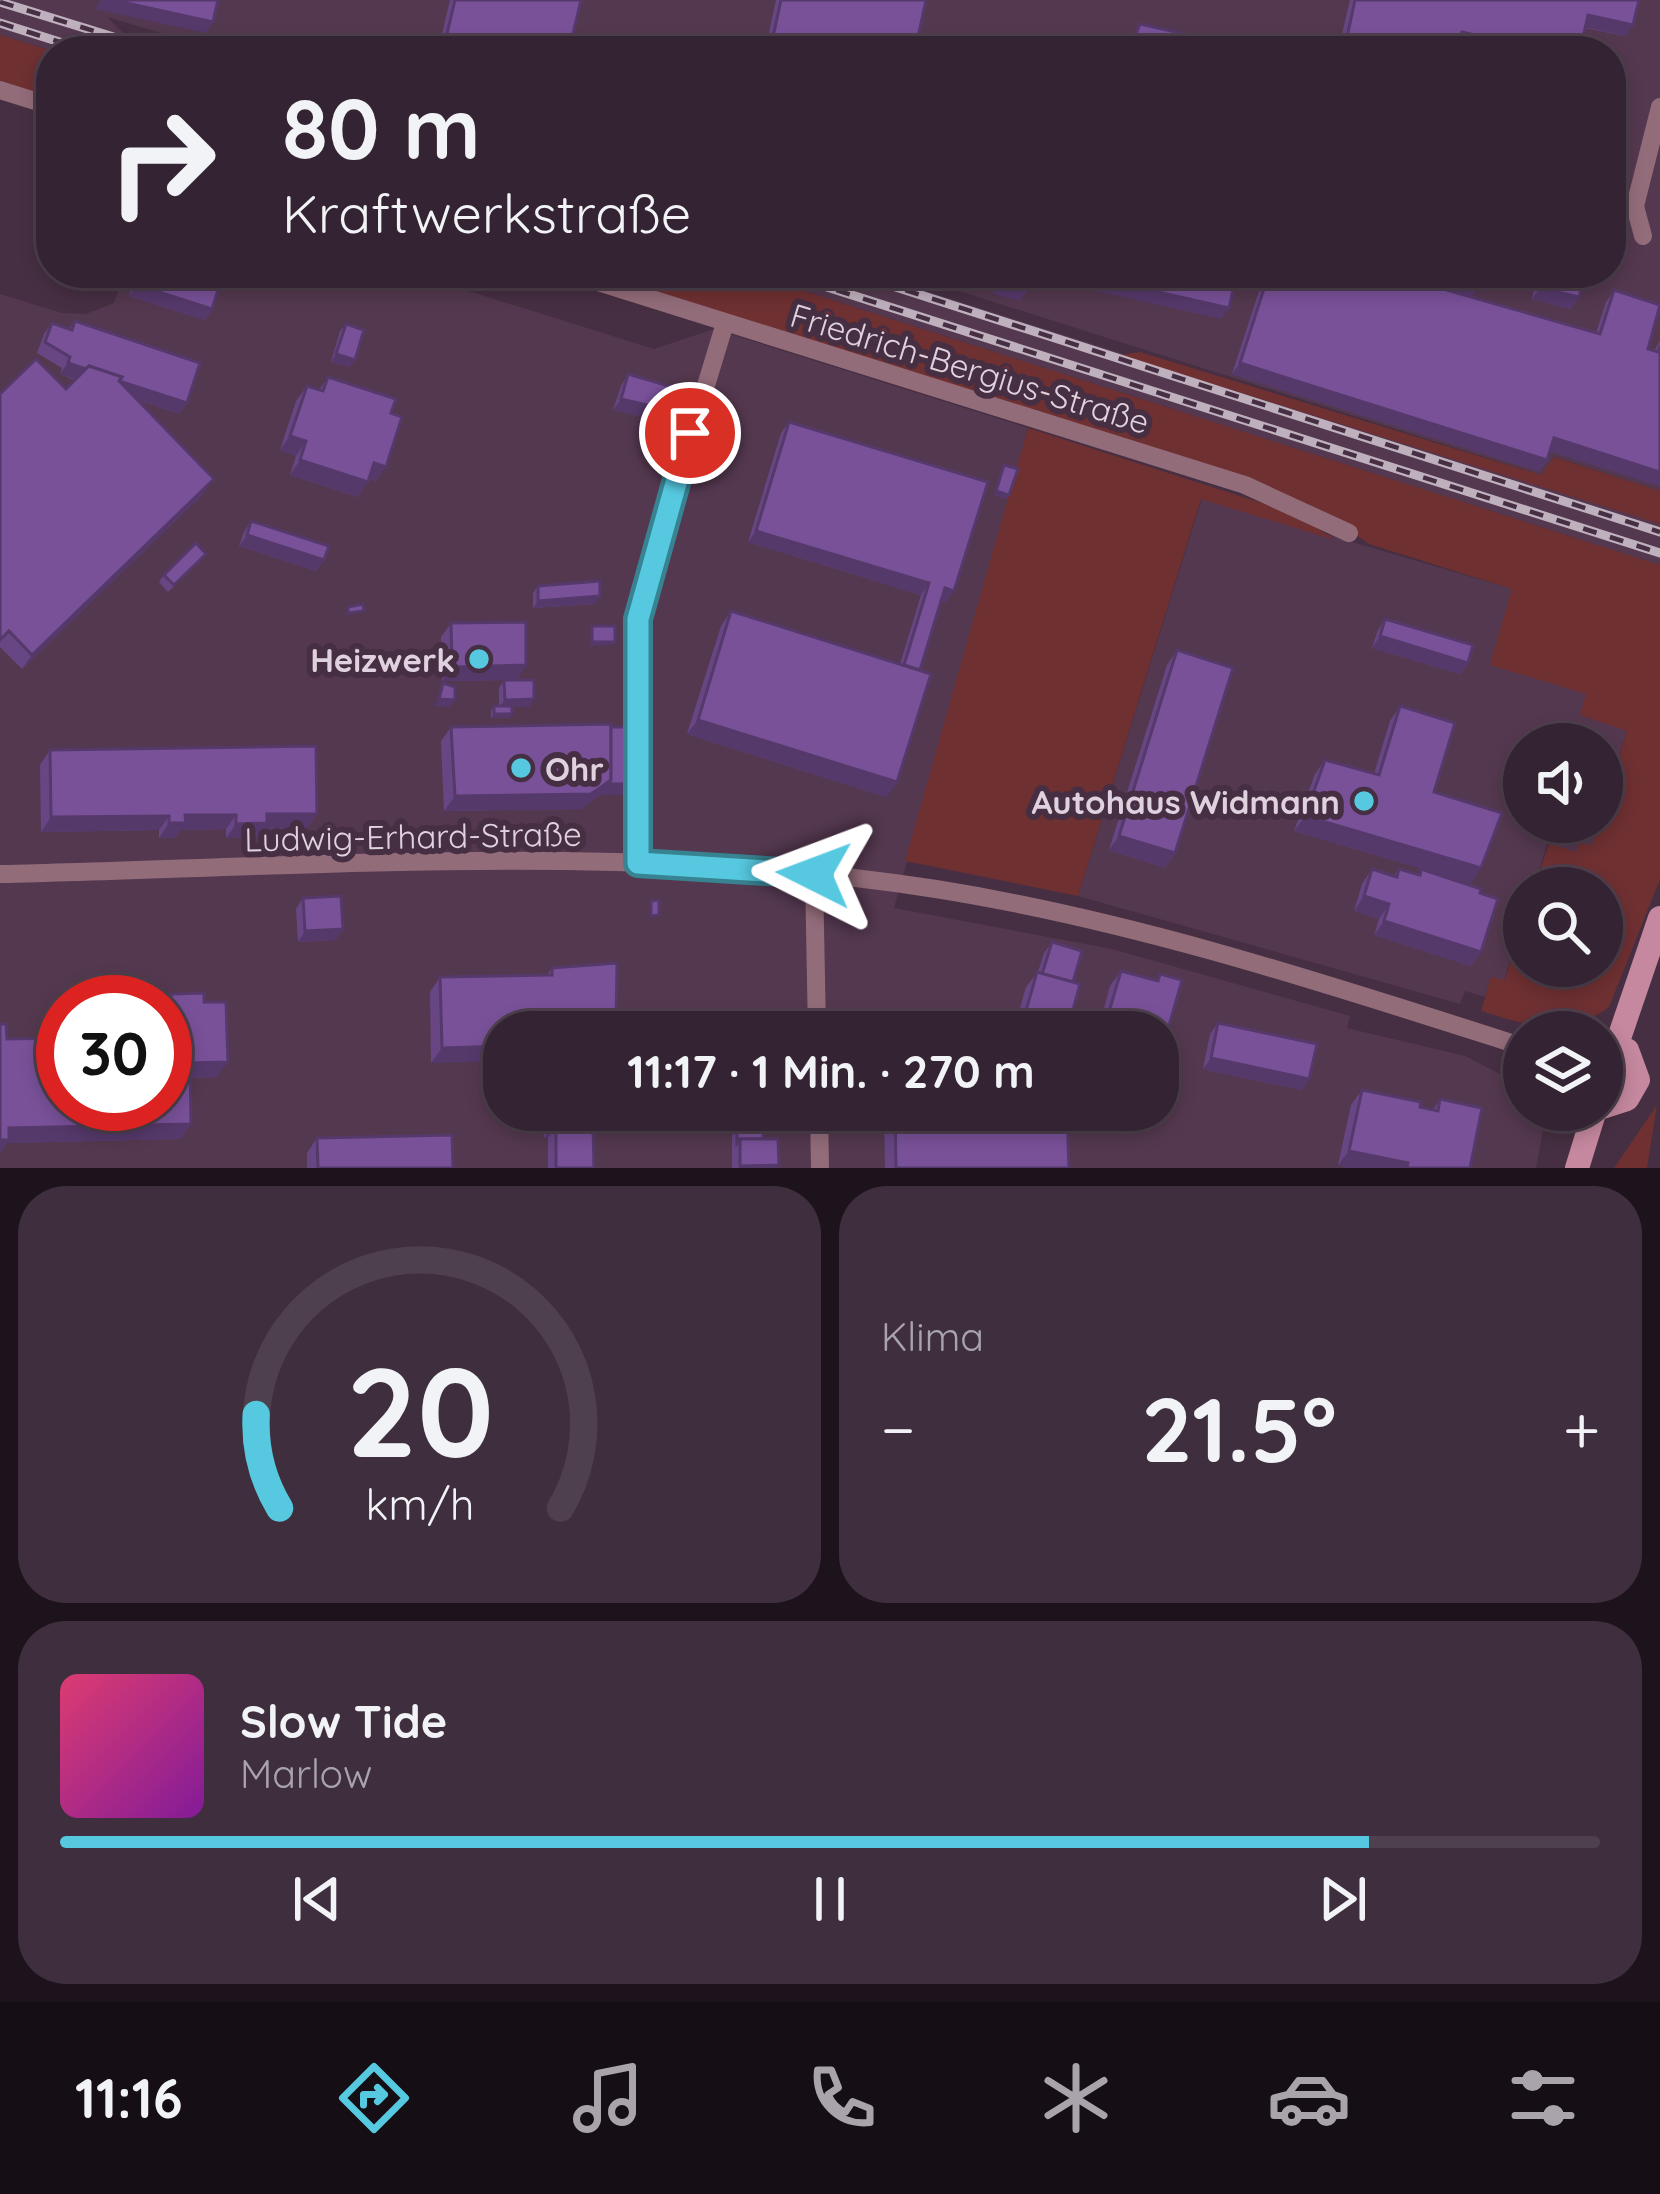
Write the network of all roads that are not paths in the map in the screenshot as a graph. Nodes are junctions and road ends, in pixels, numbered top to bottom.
1 (0, 90) edge
2 (36, 101) edge
3 (1660, 107) edge
4 (1642, 236) dead end
5 (616, 288) edge
6 (725, 323) junction
7 (1348, 533) dead end
8 (638, 863) junction
9 (0, 874) edge
10 (814, 874) junction
11 (1660, 918) edge
12 (817, 1011) edge
13 (1623, 1011) edge
14 (1503, 1041) edge
15 (1623, 1051) edge
16 (1623, 1101) edge
17 (819, 1131) edge
18 (1590, 1131) edge
19 (820, 1168) edge
20 (1577, 1168) edge

1 - 2 street
3 - 4 street
5 - 6 street, Friedrich-Bergius-Straße
6 - 7 street, Friedrich-Bergius-Straße
6 - 8 street
8 - 9 street, Ludwig-Erhard-Straße
8 - 10 street, Ludwig-Erhard-Straße
10 - 12 street
10 - 14 street, Ludwig-Erhard-Straße
11 - 13 main road
15 - 16 main road
17 - 19 street
18 - 20 main road

